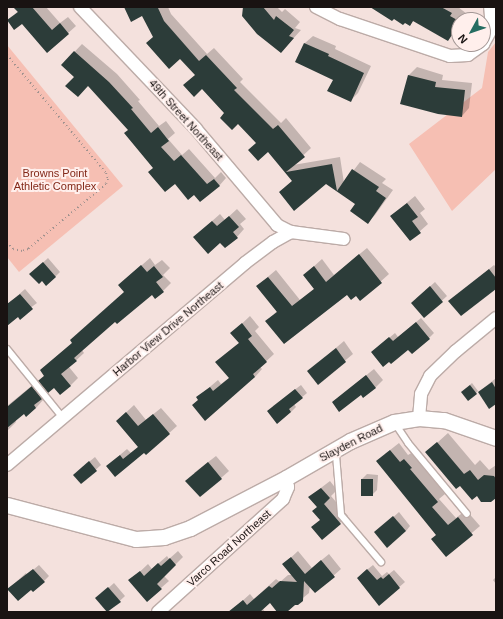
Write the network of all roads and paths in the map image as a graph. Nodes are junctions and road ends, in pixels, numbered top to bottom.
1 (80, 7) edge
2 (316, 7) edge
3 (491, 18) edge
4 (491, 30) edge
5 (473, 52) edge
6 (7, 55) edge
7 (291, 232) junction
8 (344, 239) dead end
9 (7, 242) edge
10 (496, 318) edge
11 (7, 349) edge
12 (63, 418) junction
13 (419, 418) junction
14 (394, 422) junction
15 (496, 438) edge
16 (334, 451) junction
17 (7, 465) edge
18 (286, 478) junction
19 (7, 506) edge
20 (467, 514) dead end
21 (381, 562) dead end
22 (158, 612) edge

1 - 7 street, 49th Street Northeast
2 - 5 street
3 - 4 street
6 - 9 path
7 - 8 street
7 - 12 street, Harbor View Drive Northeast
10 - 13 street
11 - 12 lane
12 - 17 street, Harbor View Drive Northeast
13 - 14 street, Slayden Road
13 - 15 street, Slayden Road
14 - 16 street, Slayden Road
14 - 20 lane
16 - 18 street, Slayden Road
16 - 21 lane
18 - 19 street, Slayden Road
18 - 22 street, Varco Road Northeast

